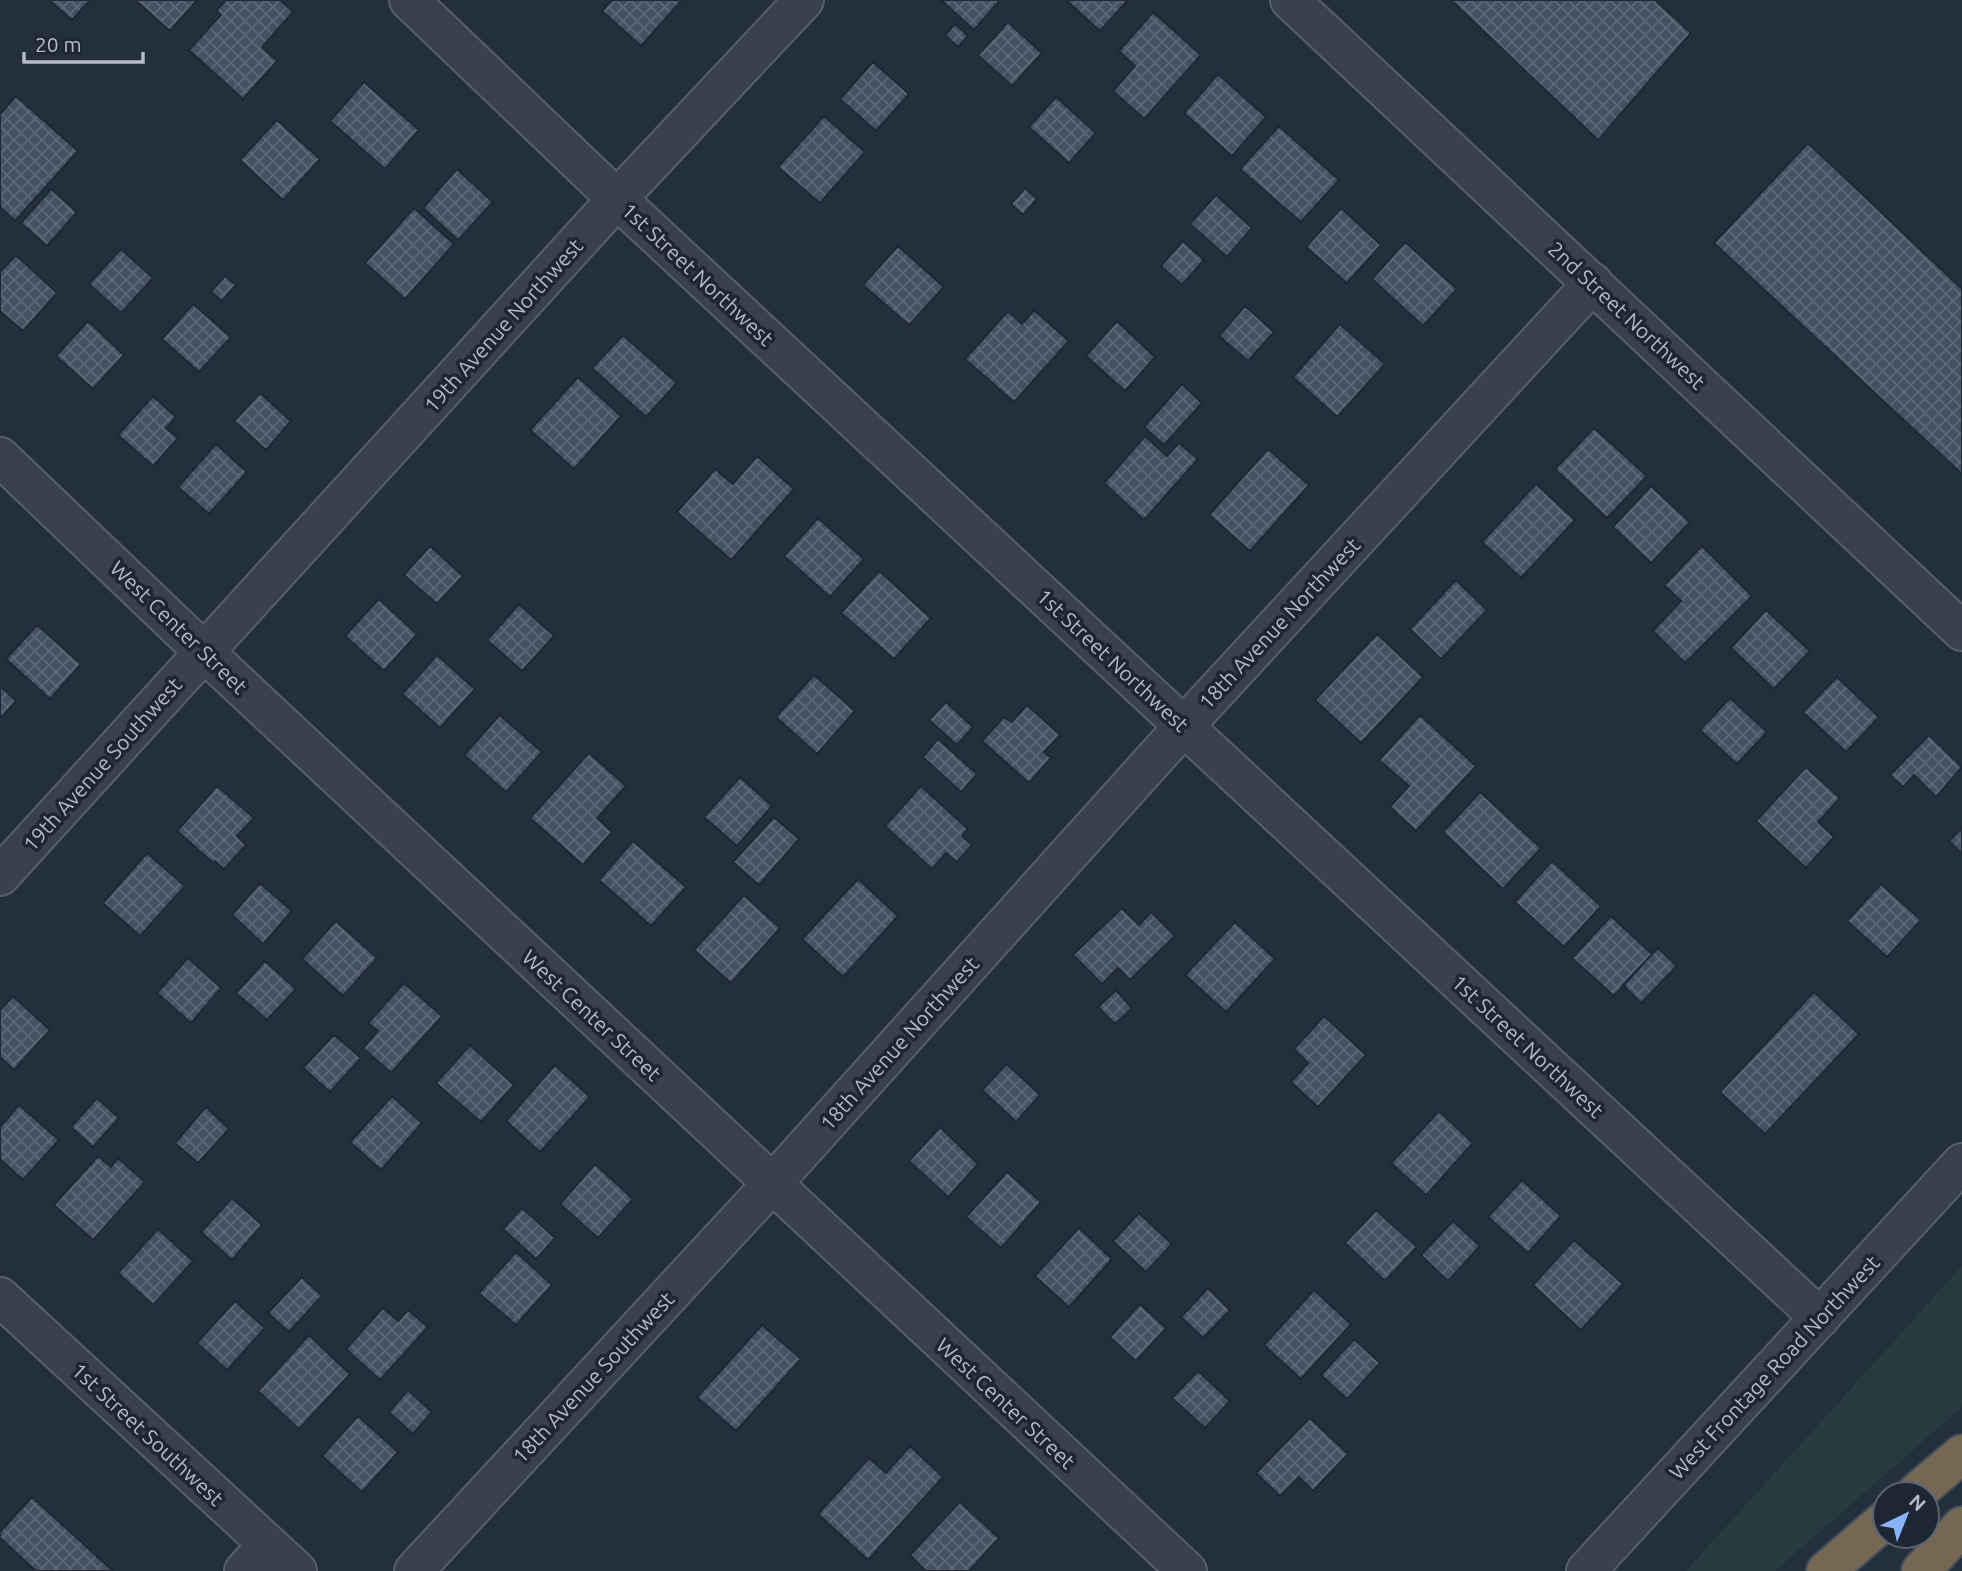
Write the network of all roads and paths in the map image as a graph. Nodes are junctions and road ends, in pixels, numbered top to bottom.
1 (408, 0) edge
2 (804, 0) edge
3 (1290, 0) edge
4 (617, 199) junction
5 (1593, 283) junction
6 (0, 457) edge
7 (1962, 631) edge
8 (204, 652) junction
9 (1184, 726) junction
10 (0, 876) edge
11 (1962, 1163) edge
12 (772, 1184) junction
13 (0, 1297) edge
14 (1820, 1318) junction
15 (1962, 1454) edge
16 (1931, 1480) edge
17 (1962, 1526) edge
18 (1871, 1532) edge
19 (256, 1558) edge
20 (297, 1571) edge
21 (414, 1571) edge
22 (1187, 1571) edge
23 (1586, 1571) edge
24 (1826, 1571) edge
25 (1921, 1571) edge

1 - 4 street, 1st Street Northwest
2 - 4 street, 19th Avenue Northwest
3 - 5 street, 2nd Street Northwest
4 - 8 street, 19th Avenue Northwest
4 - 9 street, 1st Street Northwest
5 - 7 street, 2nd Street Northwest
5 - 9 street, 18th Avenue Northwest
6 - 8 street, West Center Street
8 - 10 street, 19th Avenue Southwest
8 - 12 street, West Center Street
9 - 12 street, 18th Avenue Northwest
9 - 14 street, 1st Street Northwest
11 - 14 street, West Frontage Road Northwest
12 - 21 street, 18th Avenue Southwest
12 - 22 street, West Center Street
13 - 19 street, 1st Street Southwest
14 - 23 street, West Frontage Road Northwest
15 - 16 highway
17 - 25 highway
18 - 24 highway
19 - 20 street, 1st Street Southwest

